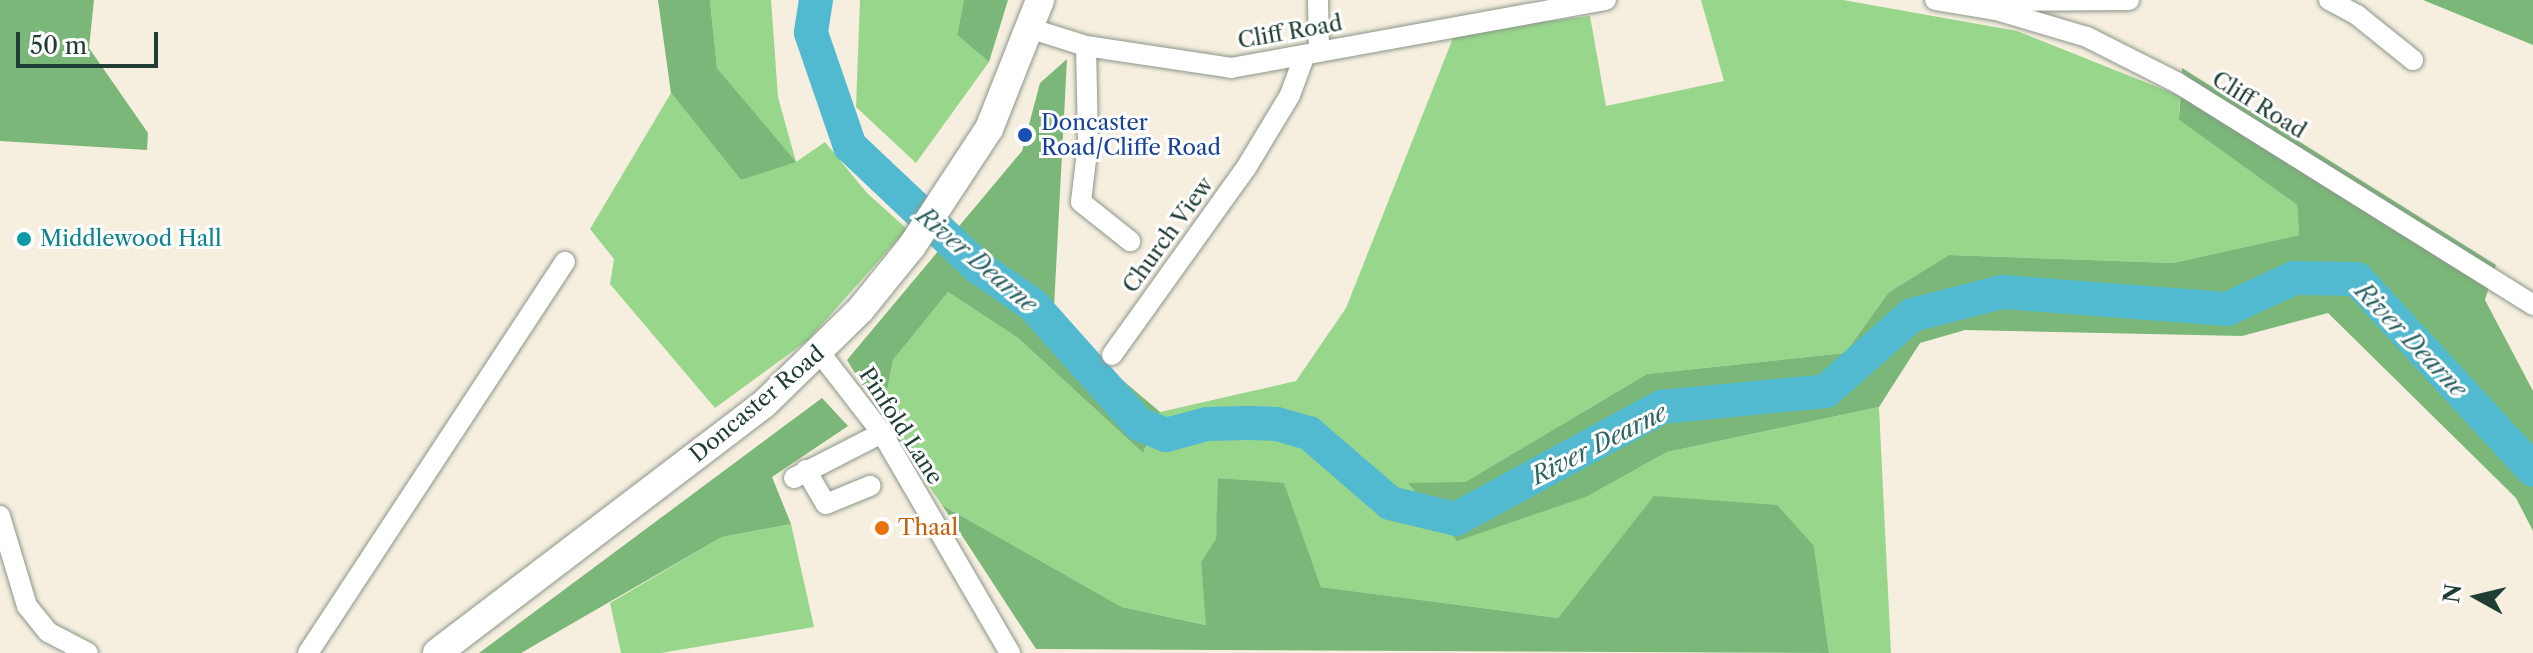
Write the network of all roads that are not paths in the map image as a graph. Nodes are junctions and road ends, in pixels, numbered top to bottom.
1 (1040, 0) edge
2 (1318, 0) edge
3 (1606, 0) edge
4 (1935, 0) edge
5 (2129, 0) edge
6 (2329, 0) edge
7 (1967, 5) junction
8 (1032, 29) junction
9 (1086, 46) junction
10 (1311, 54) junction
11 (2413, 60) dead end
12 (1130, 241) dead end
13 (565, 262) dead end
14 (2533, 305) edge
15 (820, 353) junction
16 (1112, 355) dead end
17 (882, 433) junction
18 (870, 486) dead end
19 (0, 516) edge
20 (88, 653) edge
21 (308, 653) edge
22 (437, 653) edge
23 (1010, 653) edge

1 - 8 highway, Doncaster Road
2 - 10 street
3 - 10 street, Cliff Road
4 - 7 street, Cliff Road
5 - 7 street
6 - 11 street
7 - 14 street, Cliff Road
8 - 9 street, Cliff Road
8 - 15 highway, Doncaster Road
9 - 10 street, Cliff Road
9 - 12 street
10 - 16 street, Church View
13 - 21 street
15 - 17 street, Pinfold Lane
15 - 22 highway, Doncaster Road
17 - 18 street
17 - 23 street, Pinfold Lane
19 - 20 street

